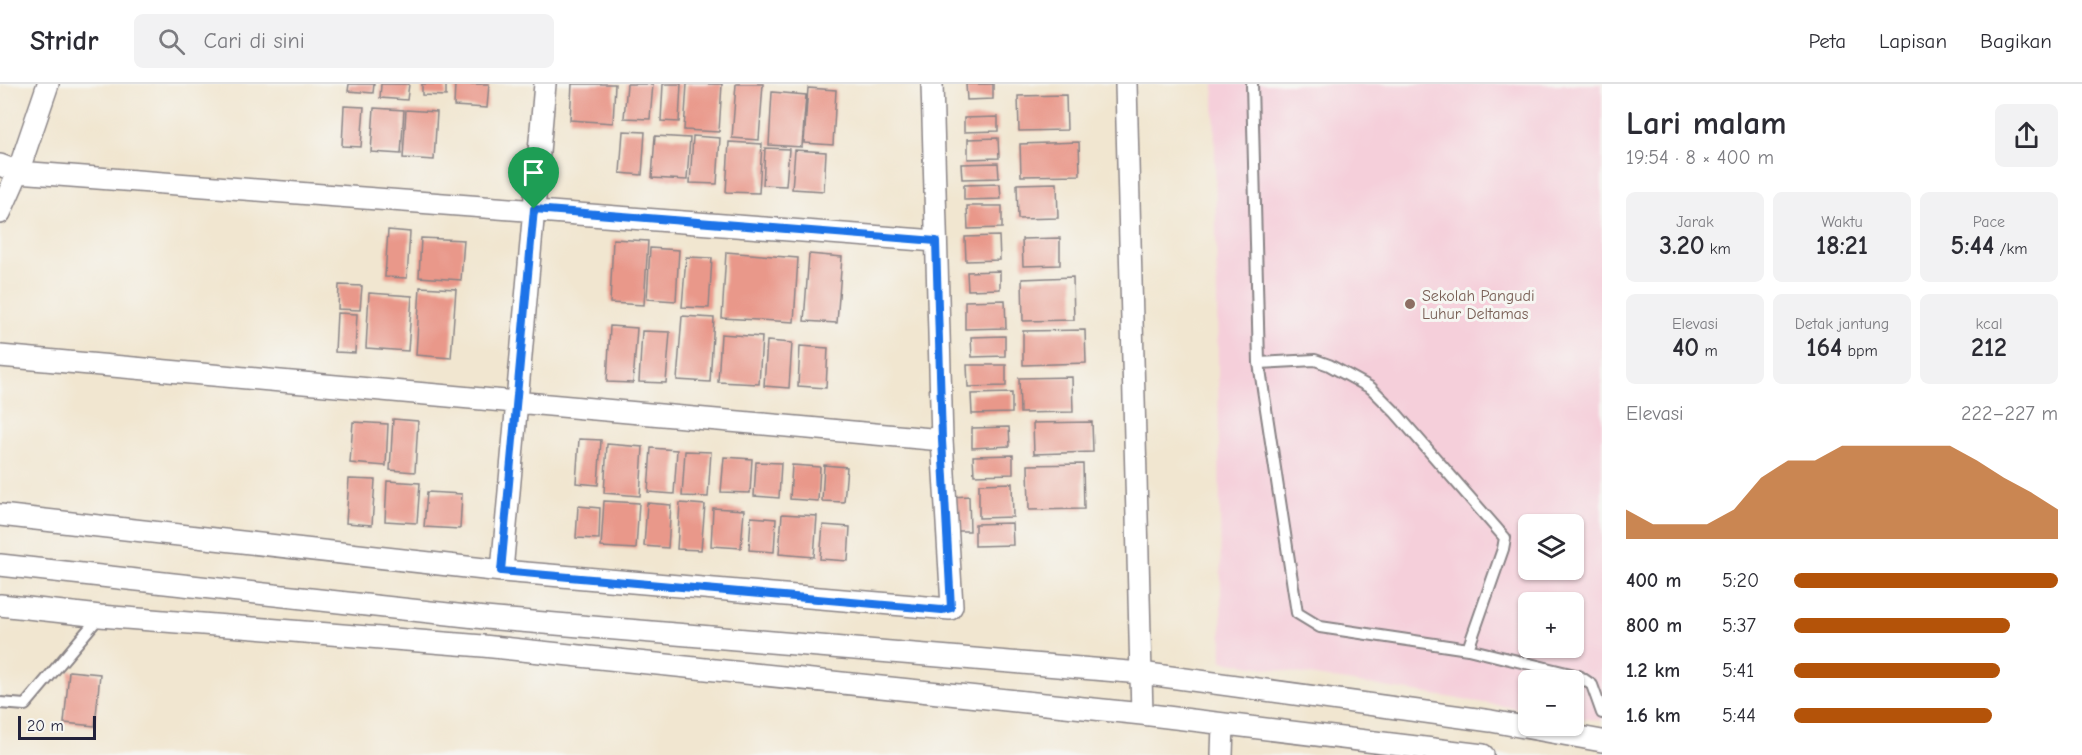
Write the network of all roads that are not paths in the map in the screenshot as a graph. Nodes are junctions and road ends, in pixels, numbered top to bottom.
1 (48, 84) edge
2 (545, 84) edge
3 (932, 84) edge
4 (1126, 84) edge
5 (1254, 85) edge
6 (9, 168) edge
7 (534, 209) junction
8 (0, 213) edge
9 (936, 241) junction
10 (0, 356) edge
11 (1260, 363) junction
12 (517, 402) junction
13 (942, 440) junction
14 (0, 515) edge
15 (0, 565) edge
16 (501, 571) junction
17 (0, 605) edge
18 (100, 616) junction
19 (485, 618) junction
20 (483, 646) junction
21 (1468, 649) junction
22 (1141, 673) junction
23 (0, 703) edge
24 (1602, 713) edge
25 (1142, 714) junction
26 (1223, 724) junction
27 (1602, 741) edge
28 (1222, 755) edge
29 (1483, 755) edge

1 - 6 street
2 - 7 street
3 - 9 street
4 - 22 street
5 - 11 lane
6 - 7 street
6 - 8 street
7 - 9 street
7 - 12 street
9 - 13 street
10 - 12 street
11 - 21 lane
11 - 21 lane
12 - 13 street
12 - 16 street
13 - 16 street
14 - 16 street
15 - 19 street
17 - 18 street
18 - 20 street
18 - 23 lane
19 - 20 street
19 - 22 street
20 - 25 street
21 - 24 lane
22 - 25 street
22 - 27 street
25 - 26 street
26 - 28 street
26 - 29 street

